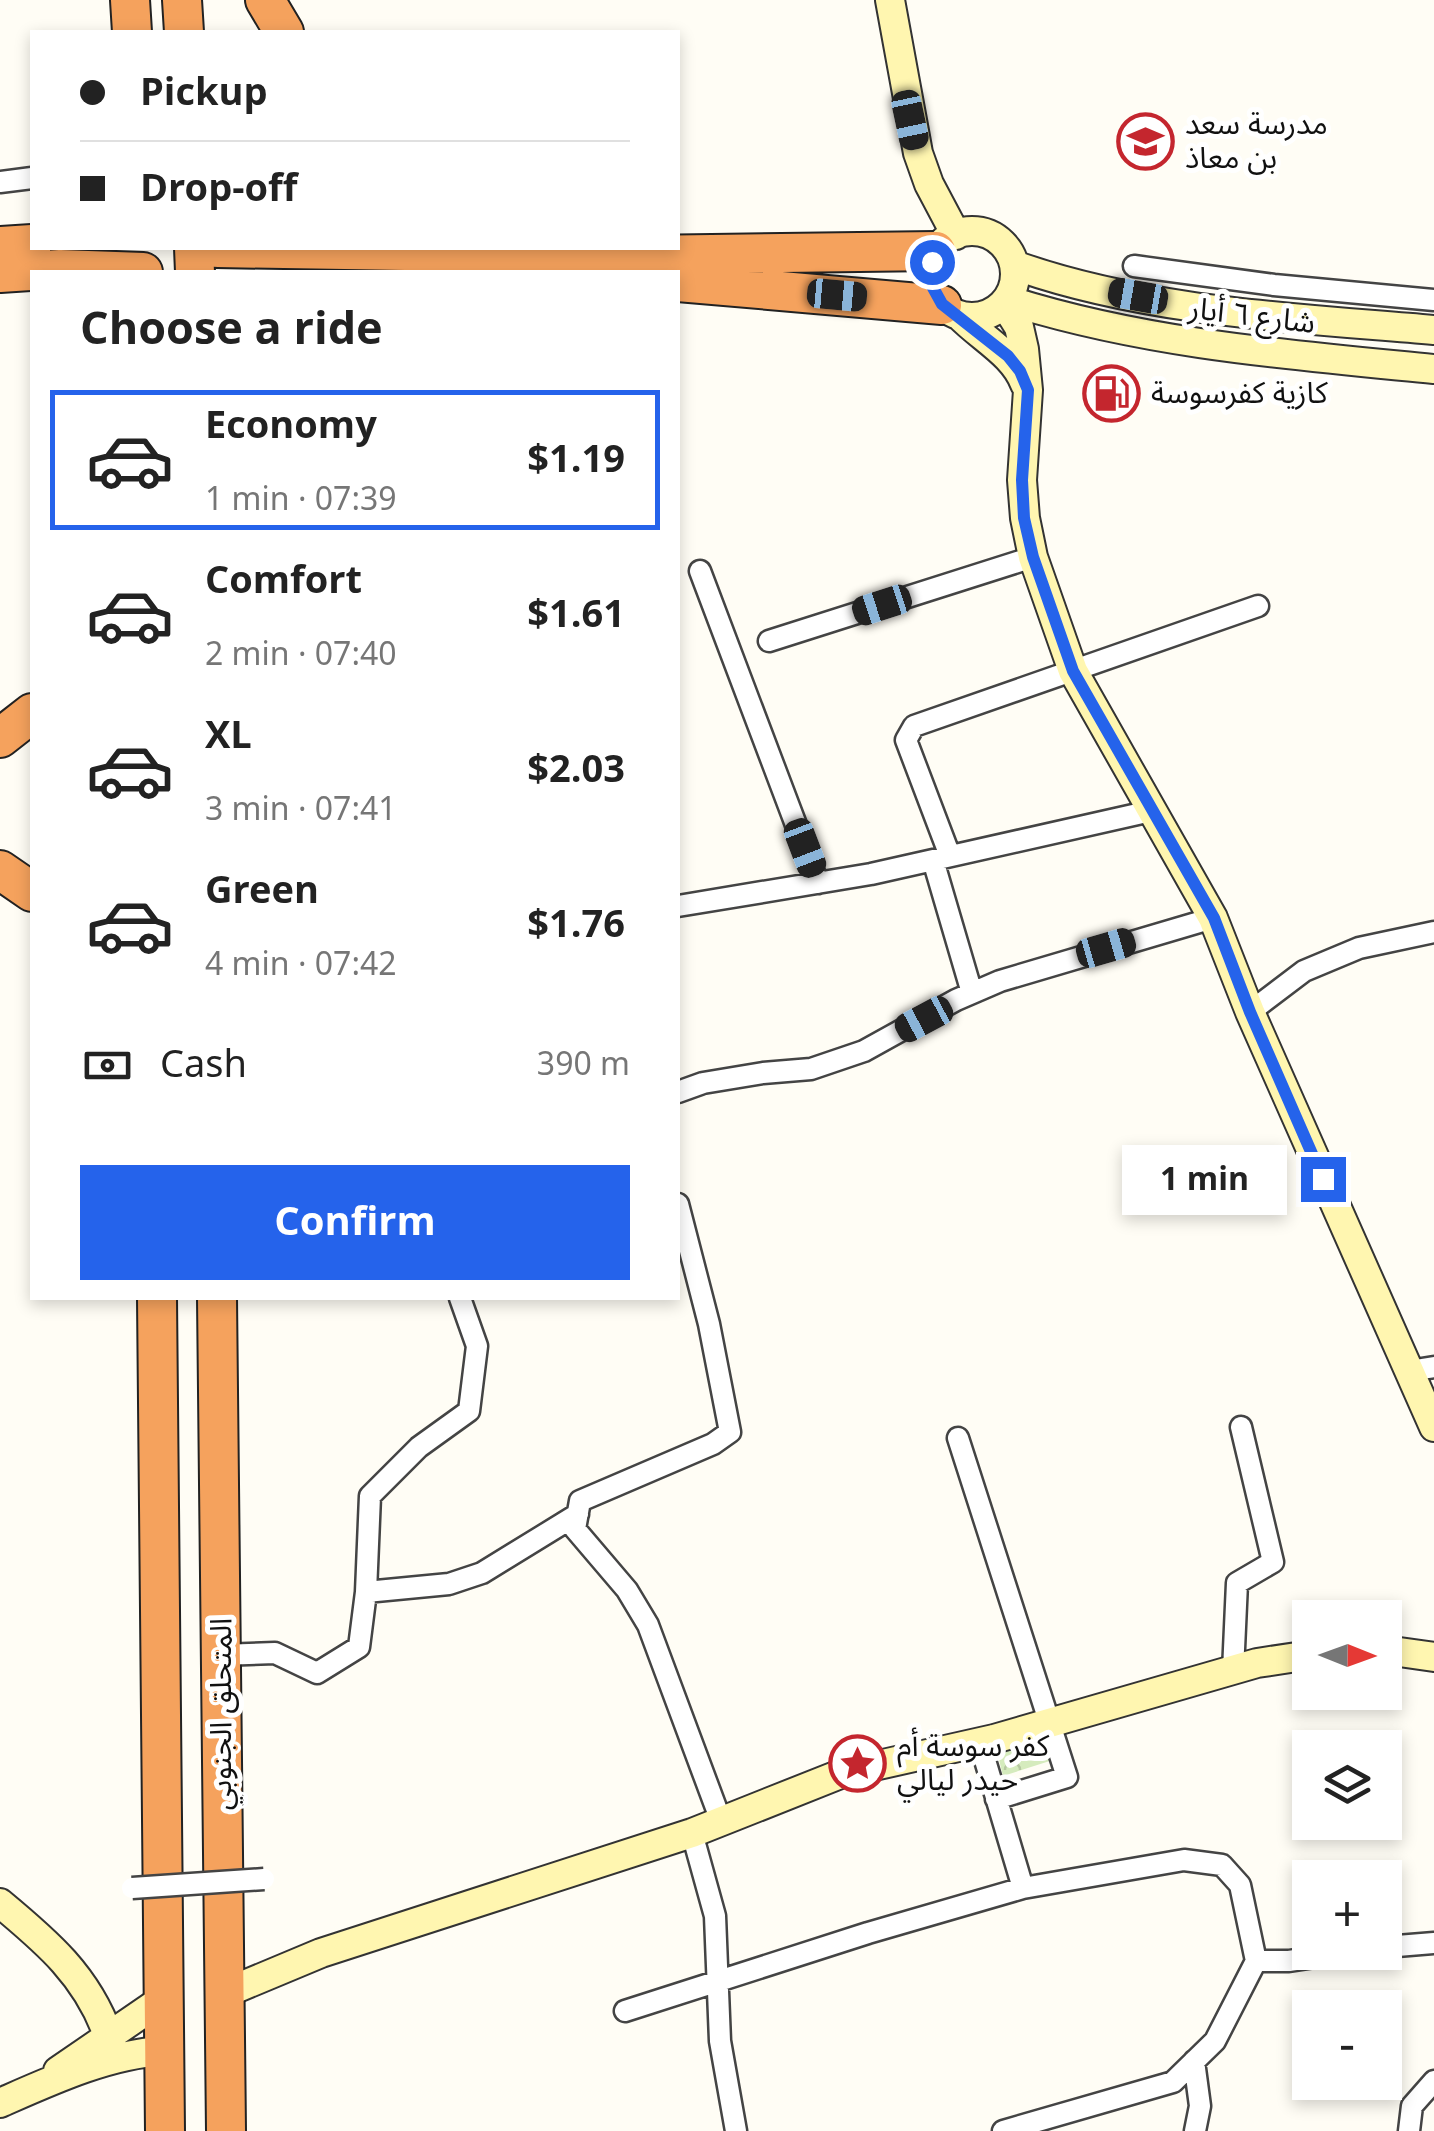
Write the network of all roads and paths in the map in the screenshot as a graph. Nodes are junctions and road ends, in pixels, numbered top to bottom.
1 (130, 0) edge
2 (182, 0) edge
3 (264, 0) edge
4 (890, 0) edge
5 (132, 30) edge
6 (184, 30) edge
7 (283, 30) edge
8 (30, 178) edge
9 (0, 182) edge
10 (680, 236) edge
11 (946, 243) junction
12 (0, 246) edge
13 (281, 250) edge
14 (873, 250) junction
15 (46, 257) edge
16 (1014, 265) junction
17 (1134, 266) dead end
18 (131, 270) edge
19 (0, 273) edge
20 (680, 282) edge
21 (680, 297) edge
22 (876, 298) junction
23 (1434, 300) edge
24 (1006, 302) junction
25 (951, 310) junction
26 (1434, 330) edge
27 (1434, 369) edge
28 (1028, 390) junction
29 (1033, 557) junction
30 (700, 571) dead end
31 (1258, 606) dead end
32 (769, 641) dead end
33 (1073, 671) junction
34 (30, 715) edge
35 (0, 738) edge
36 (1151, 811) junction
37 (942, 858) junction
38 (0, 870) edge
39 (818, 883) junction
40 (30, 891) edge
41 (680, 906) edge
42 (1214, 918) junction
43 (1434, 932) edge
44 (972, 993) junction
45 (1250, 1012) junction
46 (680, 1091) edge
47 (680, 1212) edge
48 (157, 1300) edge
49 (218, 1300) edge
50 (461, 1300) edge
51 (1421, 1369) edge
52 (1241, 1426) dead end
53 (1434, 1428) edge
54 (958, 1438) dead end
55 (578, 1514) junction
56 (366, 1592) junction
57 (1402, 1652) edge
58 (220, 1655) junction
59 (1434, 1657) edge
60 (1292, 1658) edge
61 (1233, 1671) junction
62 (1052, 1722) junction
63 (979, 1740) junction
64 (996, 1798) junction
65 (721, 1821) junction
66 (692, 1833) junction
67 (264, 1879) dead end
68 (132, 1888) dead end
69 (1023, 1888) junction
70 (0, 1903) edge
71 (1434, 1943) edge
72 (1402, 1946) edge
73 (1256, 1961) junction
74 (1292, 1961) edge
75 (719, 1980) junction
76 (223, 1994) junction
77 (163, 1999) junction
78 (625, 2011) dead end
79 (108, 2035) junction
80 (163, 2052) junction
81 (1194, 2061) junction
82 (1434, 2081) edge
83 (46, 2082) junction
84 (0, 2102) edge
85 (164, 2131) edge
86 (226, 2131) edge
87 (736, 2131) edge
88 (1003, 2131) edge
89 (1195, 2131) edge
90 (1408, 2131) edge

1 - 5 highway
2 - 6 highway
3 - 7 highway
4 - 11 street
8 - 9 street
10 - 14 highway
11 - 14 highway
11 - 16 street
11 - 25 street
12 - 15 highway
13 - 14 highway
15 - 18 highway
15 - 19 highway
16 - 24 street
16 - 26 street, شارع ٦ أيار
17 - 23 street
20 - 22 highway
21 - 22 highway
22 - 25 highway
24 - 25 street
24 - 27 street, شارع ٦ أيار
24 - 28 street
25 - 28 street
28 - 29 street
29 - 32 street
29 - 33 street
30 - 39 street
31 - 33 street
33 - 36 street
33 - 37 street
34 - 35 highway
36 - 37 street
36 - 42 street
37 - 39 street
37 - 44 street
38 - 40 highway
39 - 41 street
42 - 44 street
42 - 45 street
43 - 45 street
44 - 46 street
45 - 51 street
47 - 55 street
48 - 77 highway, المتحلق الجنوبي
49 - 58 highway, المتحلق الجنوبي
50 - 56 street
51 - 53 street
52 - 61 street
54 - 62 street
55 - 56 street
55 - 65 street
56 - 58 street
57 - 59 street
58 - 76 highway, المتحلق الجنوبي
60 - 61 street
61 - 62 street
62 - 63 street
62 - 64 street
63 - 64 street
63 - 65 street
64 - 69 street
65 - 66 street
66 - 75 street
66 - 76 street
67 - 68 street, bridge
69 - 73 street
69 - 75 street
70 - 79 street
71 - 72 street
73 - 74 street
73 - 81 street
75 - 78 street
75 - 87 street
76 - 86 highway, المتحلق الجنوبي
77 - 79 street
77 - 80 highway, المتحلق الجنوبي
79 - 83 street
80 - 83 street
80 - 85 highway, المتحلق الجنوبي
81 - 88 street
81 - 89 street
82 - 90 street
83 - 84 street

